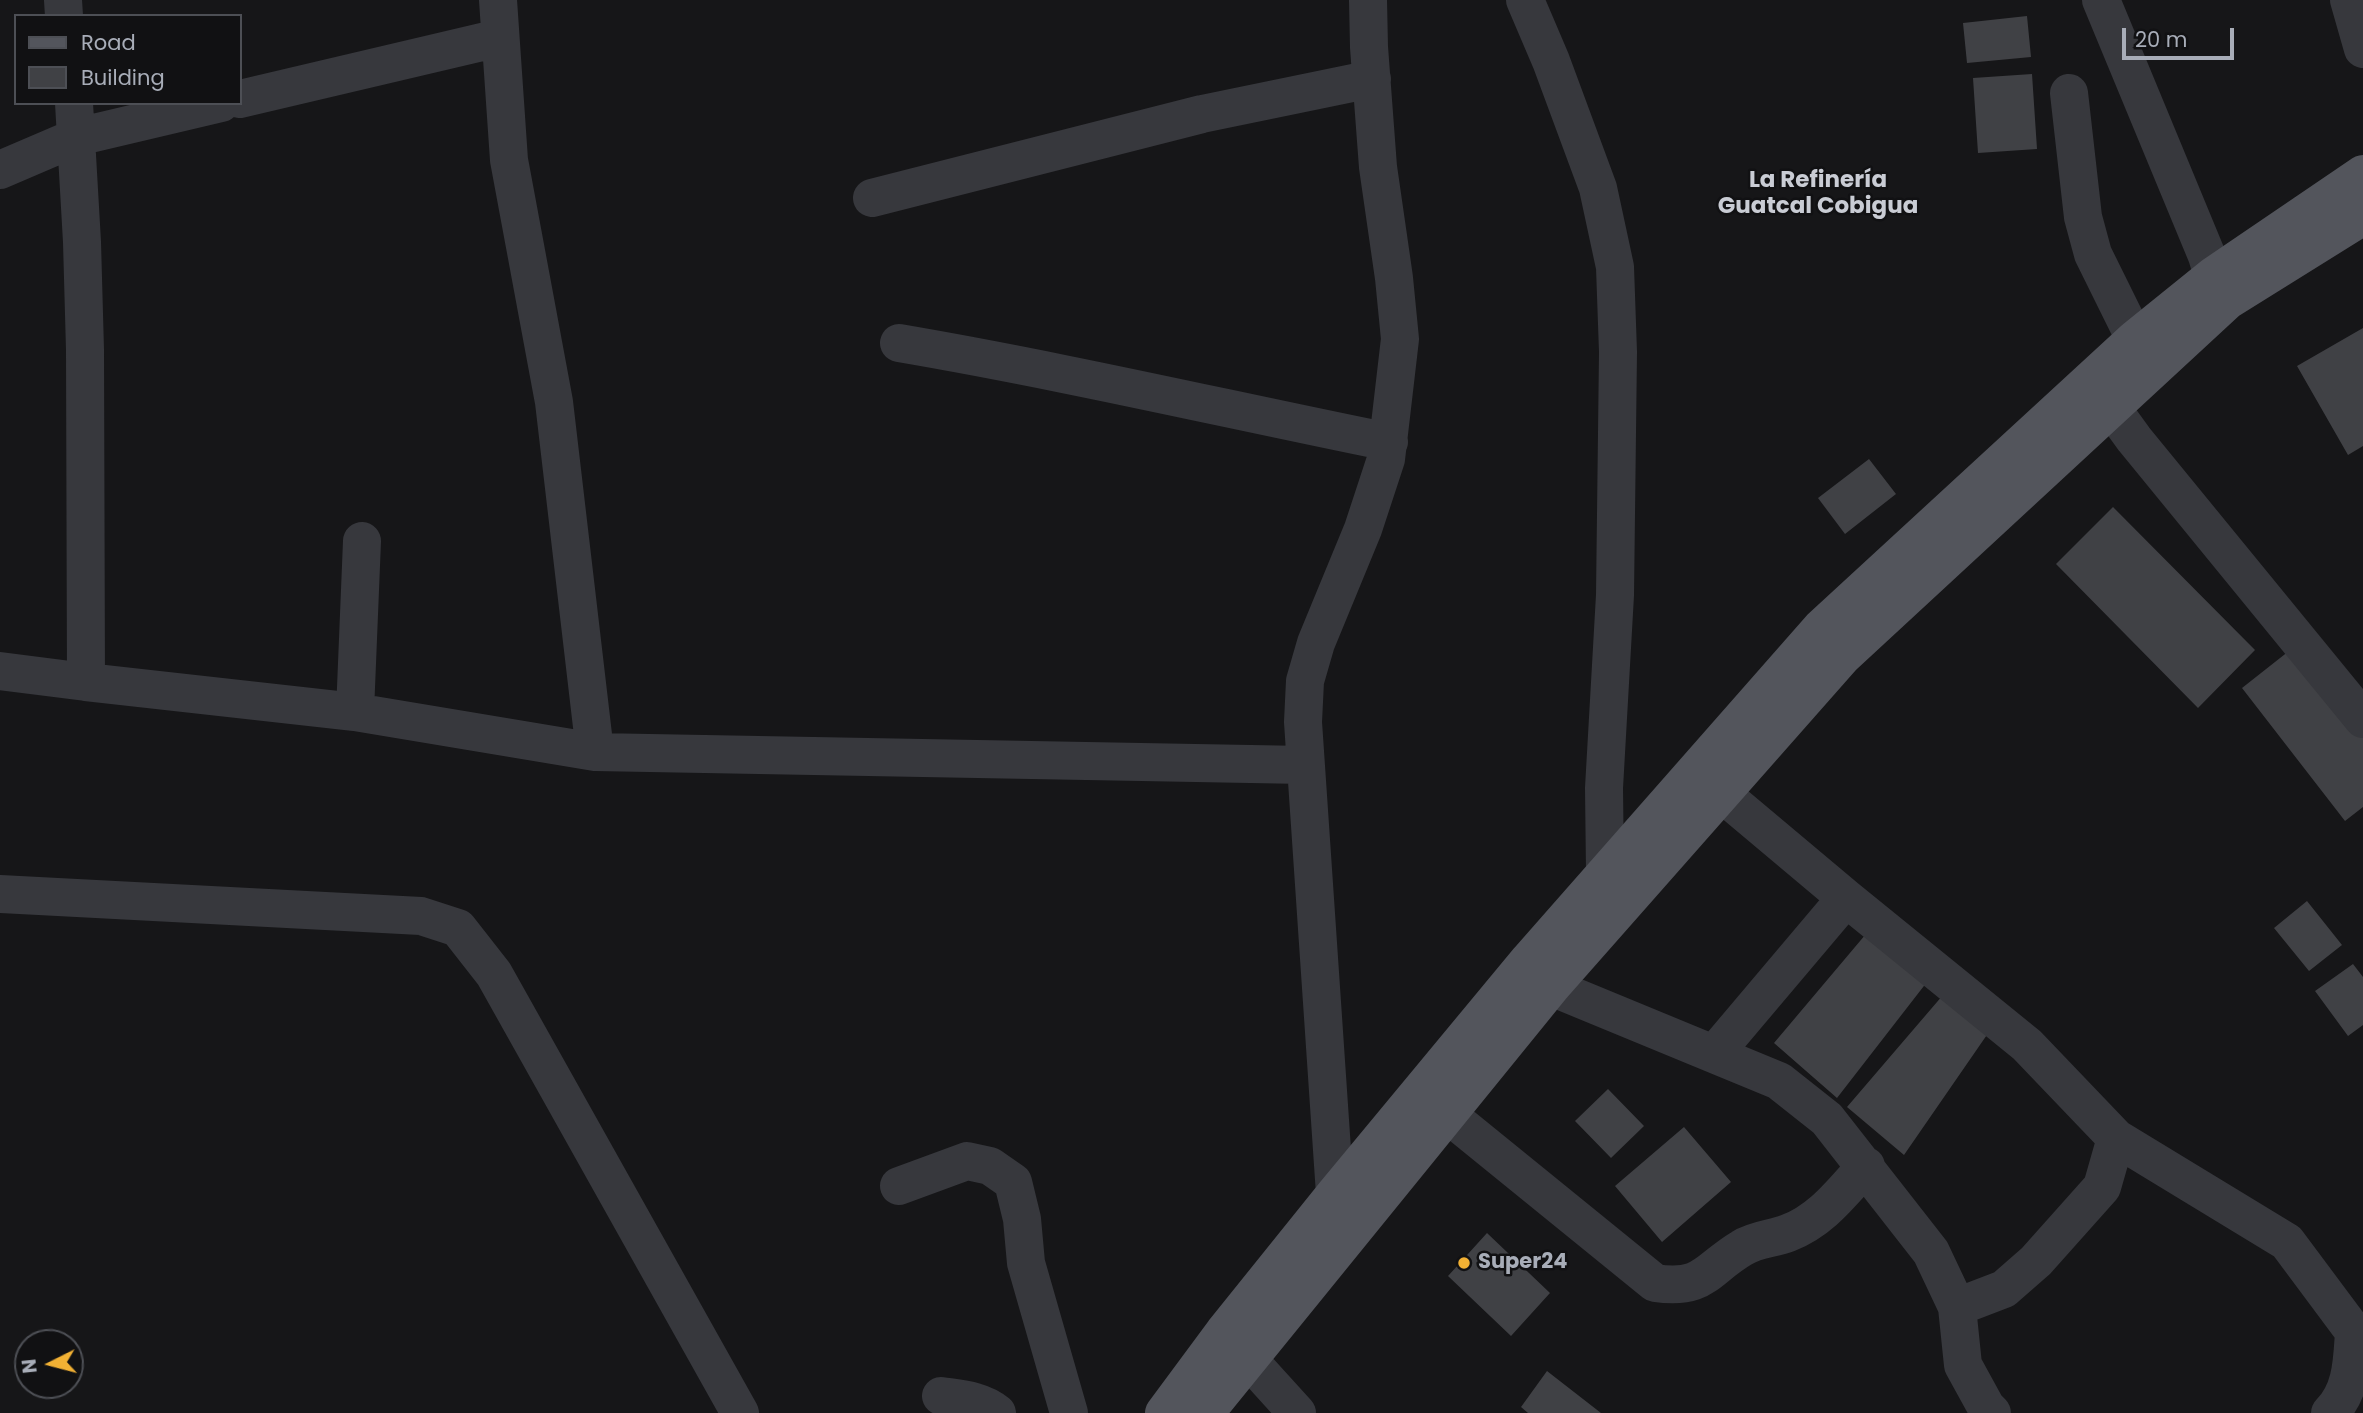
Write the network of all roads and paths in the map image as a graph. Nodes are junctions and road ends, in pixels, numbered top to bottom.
1 (498, 0) edge
2 (1368, 0) edge
3 (1525, 0) edge
4 (2101, 0) edge
5 (2349, 0) edge
6 (499, 38) junction
7 (2363, 49) edge
8 (1371, 79) junction
9 (2069, 93) dead end
10 (242, 99) edge
11 (204, 105) edge
12 (76, 120) edge
13 (0, 170) edge
14 (2363, 174) edge
15 (872, 198) dead end
16 (2363, 216) edge
17 (2213, 276) junction
18 (2135, 339) junction
19 (899, 343) dead end
20 (2101, 394) junction
21 (1389, 442) junction
22 (362, 541) dead end
23 (0, 671) edge
24 (86, 682) junction
25 (355, 712) junction
26 (2363, 719) edge
27 (595, 752) junction
28 (1306, 765) junction
29 (1708, 781) junction
30 (1605, 872) junction
31 (0, 894) edge
32 (1846, 898) junction
33 (1618, 911) junction
34 (1540, 973) junction
35 (1715, 1053) junction
36 (1434, 1102) junction
37 (2116, 1138) junction
38 (1866, 1166) junction
39 (899, 1186) dead end
40 (1335, 1194) junction
41 (1346, 1236) junction
42 (1957, 1307) junction
43 (1248, 1359) junction
44 (942, 1396) dead end
45 (740, 1413) edge
46 (997, 1413) edge
47 (1069, 1413) edge
48 (1164, 1413) edge
49 (1205, 1413) edge
50 (1297, 1413) edge
51 (1992, 1413) edge
52 (2330, 1413) edge

1 - 6 street
2 - 8 street
3 - 30 street
4 - 17 street
5 - 7 street
6 - 10 street
6 - 27 street
8 - 15 street
8 - 21 street
9 - 18 street
11 - 12 street
12 - 13 street
12 - 24 street
14 - 17 main road
16 - 20 main road
17 - 18 main road
18 - 20 main road
19 - 21 street
20 - 26 street
20 - 29 main road
21 - 28 street
22 - 25 street
23 - 24 street
24 - 25 street
25 - 27 street
27 - 28 street
28 - 40 street
29 - 30 main road
29 - 32 street
29 - 33 main road
30 - 33 street
30 - 34 main road
31 - 45 street
32 - 35 street
32 - 37 street
33 - 34 main road
34 - 35 street
34 - 36 main road
35 - 38 street
36 - 38 street
36 - 40 main road
36 - 41 main road
37 - 42 street
37 - 52 street
38 - 42 street
39 - 47 street
40 - 41 street
40 - 48 main road
41 - 43 main road
42 - 51 street
43 - 49 main road
43 - 50 street
44 - 46 street

